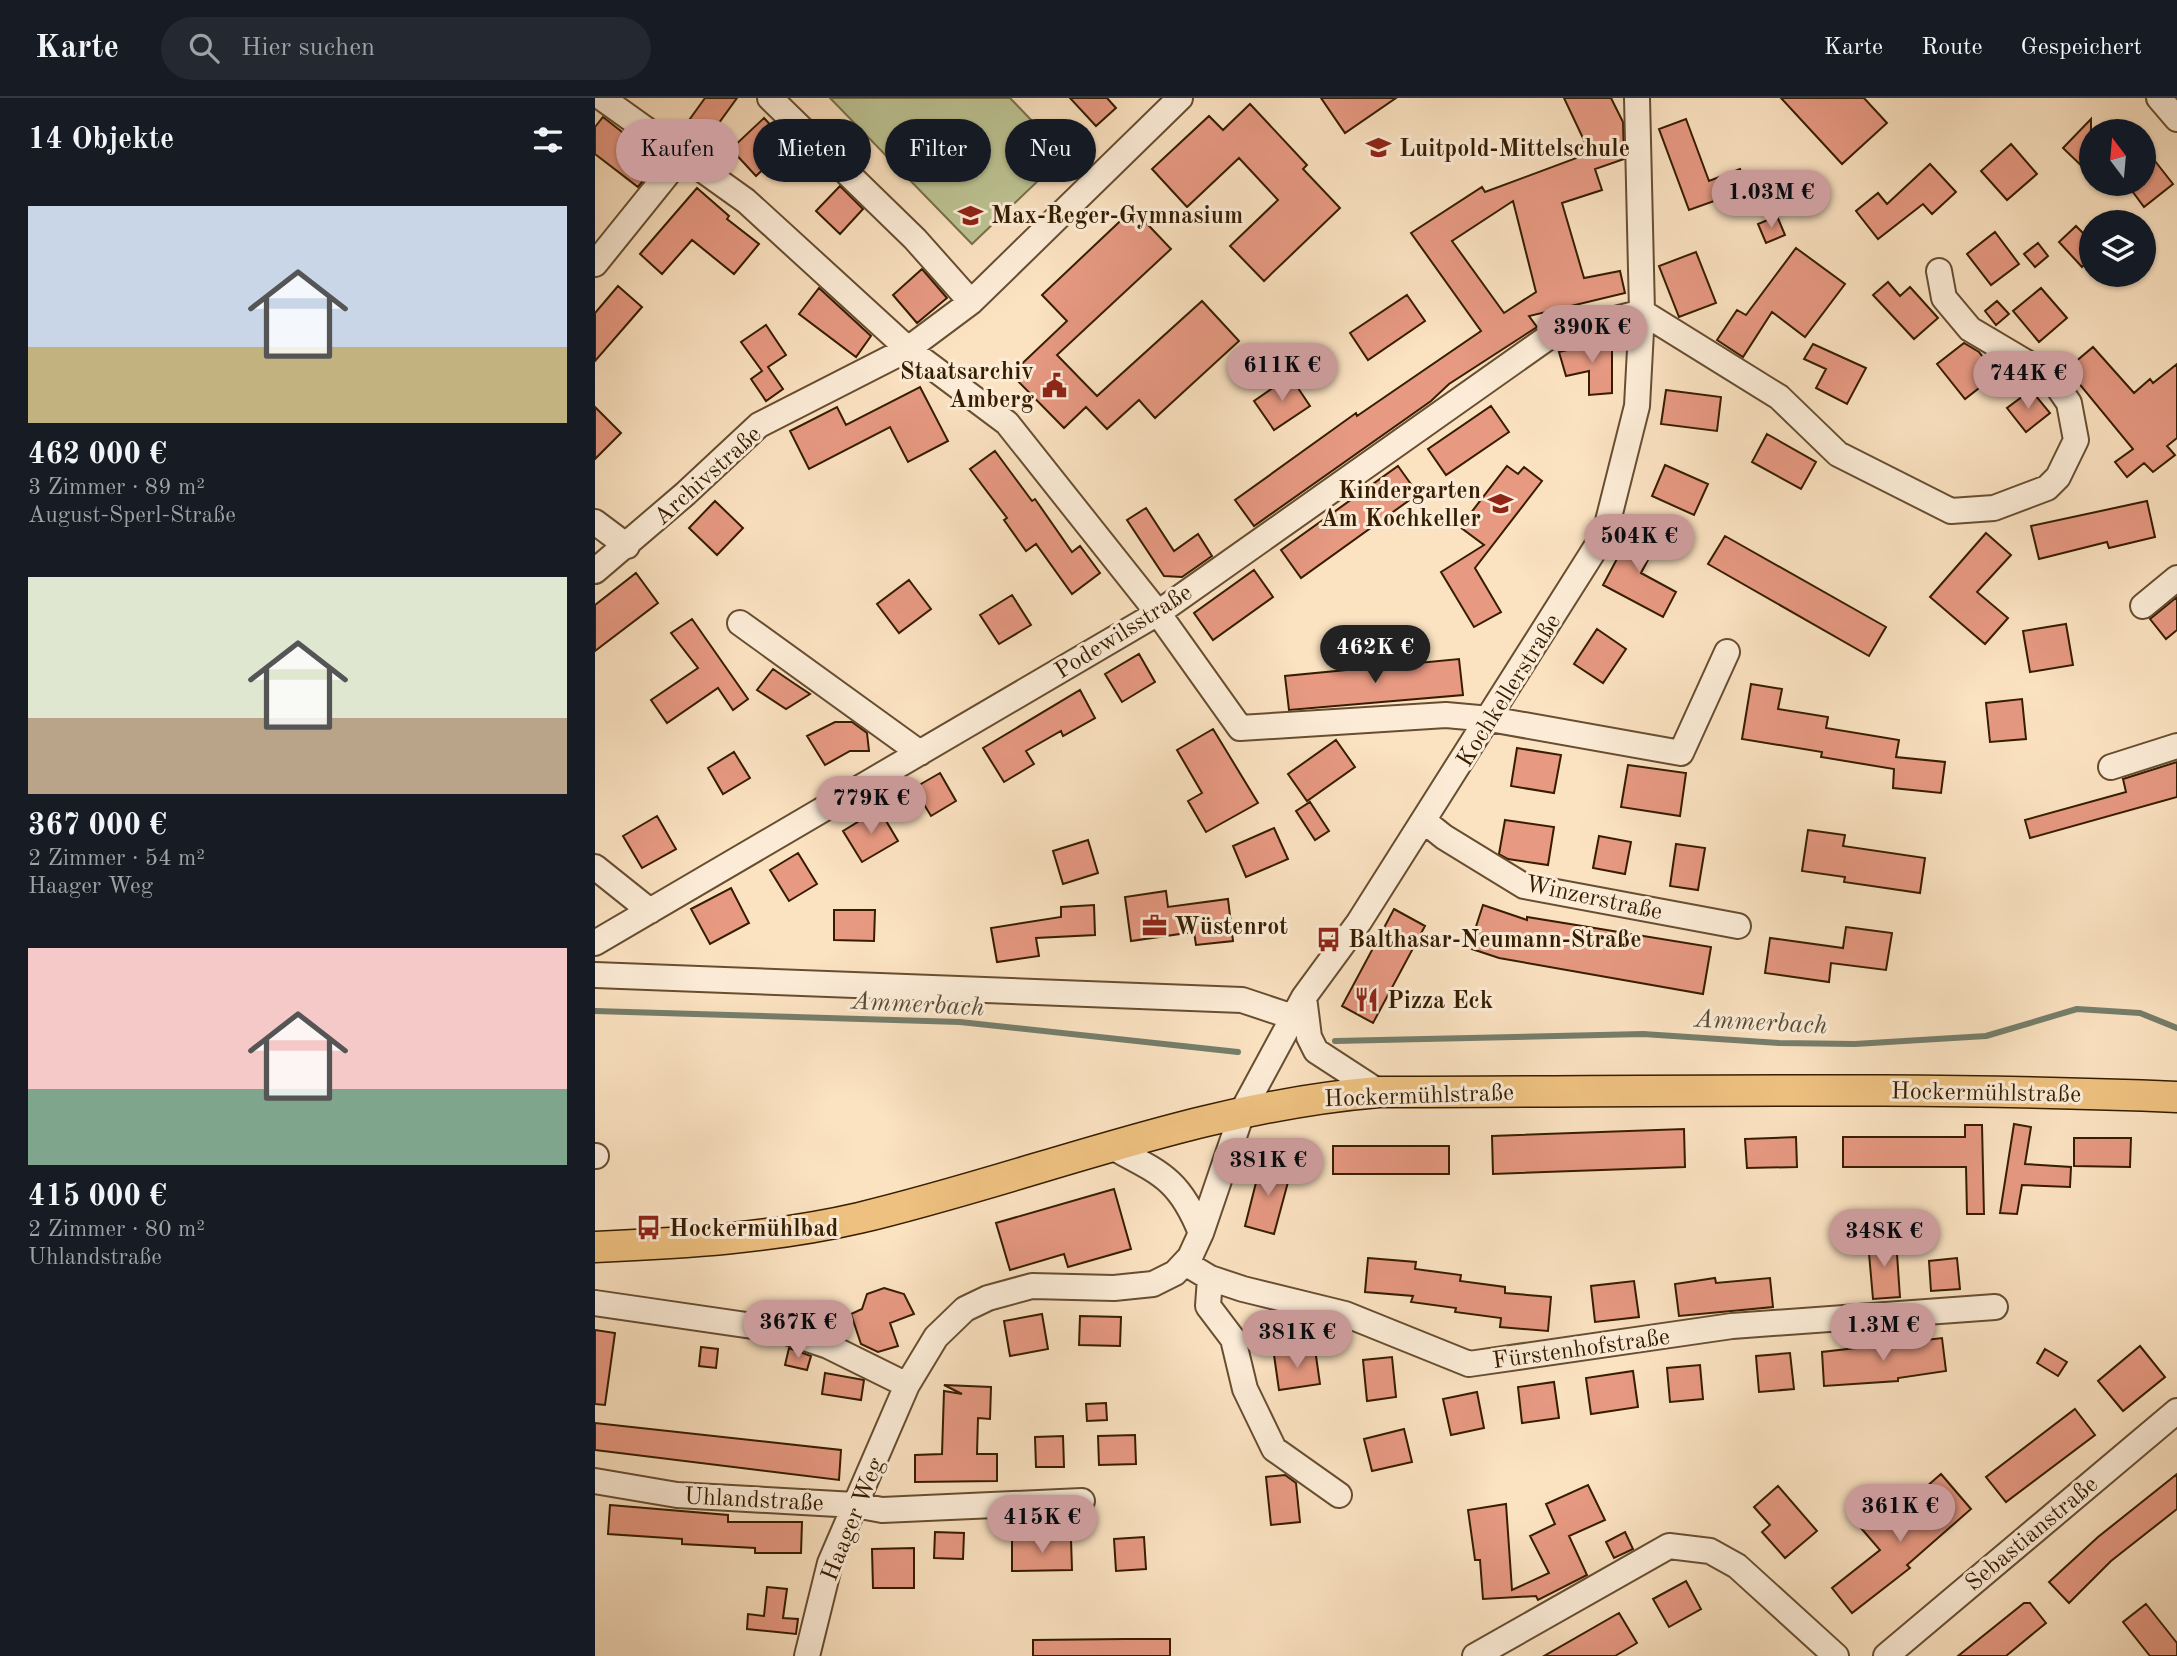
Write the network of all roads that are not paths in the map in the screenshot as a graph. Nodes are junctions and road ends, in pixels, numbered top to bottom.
1 (602, 98) edge
2 (770, 98) edge
3 (1180, 98) edge
4 (1637, 98) edge
5 (2158, 98) edge
6 (631, 119) edge
7 (2177, 119) edge
8 (662, 182) edge
9 (719, 182) edge
10 (595, 264) edge
11 (1939, 271) dead end
12 (971, 302) junction
13 (1642, 312) junction
14 (908, 349) junction
15 (595, 522) edge
16 (627, 546) junction
17 (595, 571) edge
18 (2177, 578) edge
19 (2143, 606) dead end
20 (1159, 613) junction
21 (740, 623) dead end
22 (1727, 652) dead end
23 (1490, 719) junction
24 (2177, 746) edge
25 (921, 753) junction
26 (2111, 767) dead end
27 (1424, 821) junction
28 (595, 867) edge
29 (650, 911) junction
30 (1738, 926) dead end
31 (595, 943) edge
32 (595, 975) edge
33 (1298, 1007) junction
34 (1380, 1092) junction
35 (2177, 1097) edge
36 (1243, 1110) junction
37 (1110, 1146) junction
38 (1201, 1233) junction
39 (595, 1247) edge
40 (1185, 1263) junction
41 (1210, 1278) junction
42 (595, 1303) edge
43 (1995, 1307) dead end
44 (907, 1385) junction
45 (2177, 1411) edge
46 (595, 1481) edge
47 (1339, 1494) dead end
48 (1082, 1501) dead end
49 (855, 1505) junction
50 (807, 1656) edge
51 (1475, 1656) edge
52 (1836, 1656) edge
53 (1886, 1656) edge

1 - 6 street
2 - 12 street
3 - 12 street, Archivstraße
4 - 13 street, Kochkellerstraße
5 - 7 street
8 - 10 street
9 - 14 street
11 - 13 street
12 - 14 street, Archivstraße
13 - 20 street, Podewilsstraße
13 - 23 street, Kochkellerstraße
14 - 16 street, Archivstraße
14 - 20 street
15 - 16 street
16 - 17 street, Archivstraße
18 - 19 street
20 - 23 street
20 - 25 street, Podewilsstraße
21 - 25 street
22 - 23 street
23 - 27 street, Kochkellerstraße
24 - 26 street
25 - 29 street, Podewilsstraße
27 - 30 street, Winzerstraße
27 - 33 street, Kochkellerstraße
28 - 29 street
29 - 31 street, Podewilsstraße
32 - 33 street
33 - 34 street
33 - 36 street, Kochkellerstraße
34 - 35 main road, Hockermühlstraße
34 - 36 main road, Hockermühlstraße
36 - 37 main road, Hockermühlstraße
36 - 38 street, Haager Weg
37 - 38 street
37 - 39 main road, Hockermühlstraße
38 - 40 street, Haager Weg
40 - 41 street, Fürstenhofstraße
40 - 44 street, Haager Weg
41 - 43 street, Fürstenhofstraße
41 - 47 street
42 - 44 street
44 - 49 street, Haager Weg
45 - 53 street, Sebastianstraße
46 - 49 street, Uhlandstraße
48 - 49 street, Uhlandstraße
49 - 50 street, Haager Weg
51 - 52 street

